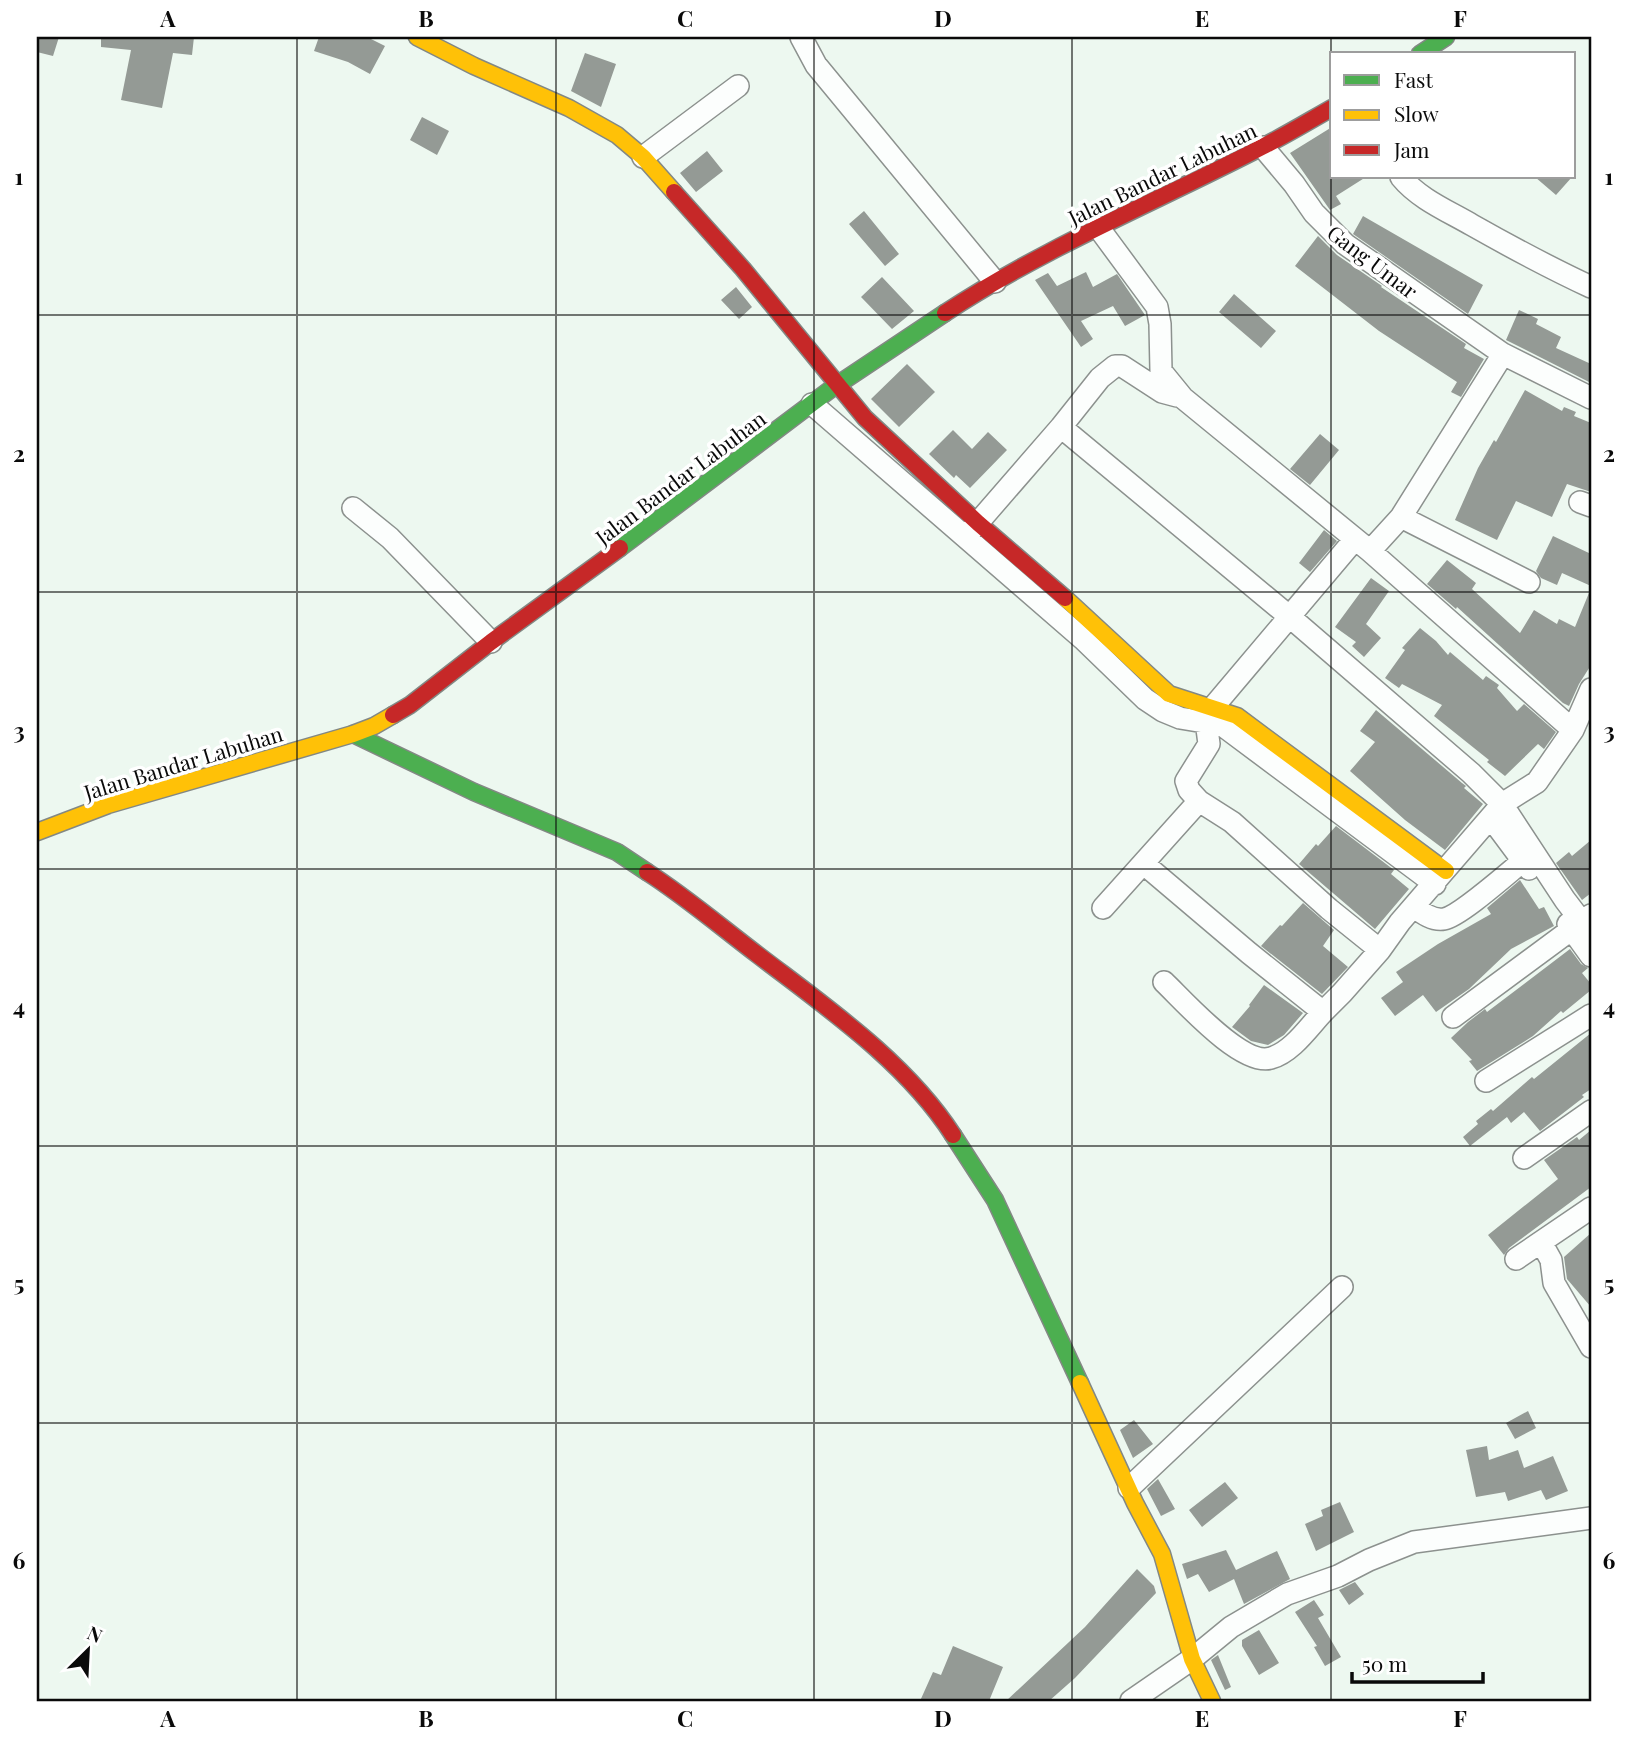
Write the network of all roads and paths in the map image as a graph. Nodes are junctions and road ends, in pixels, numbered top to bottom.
1 (417, 37) edge
2 (802, 37) edge
3 (1446, 37) edge
4 (1423, 52) edge
5 (738, 86) dead end
6 (1330, 109) edge
7 (1263, 146) junction
8 (643, 157) junction
9 (1402, 178) edge
10 (1098, 227) junction
11 (995, 282) junction
12 (1591, 287) edge
13 (1503, 354) junction
14 (837, 385) junction
15 (1183, 398) junction
16 (1591, 398) edge
17 (813, 404) junction
18 (1061, 427) junction
19 (896, 461) junction
20 (353, 508) dead end
21 (1401, 517) junction
22 (972, 531) junction
23 (1362, 545) junction
24 (1529, 582) dead end
25 (1290, 617) junction
26 (491, 642) junction
27 (1591, 689) edge
28 (1210, 713) junction
29 (1573, 730) junction
30 (353, 734) junction
31 (1199, 801) junction
32 (1497, 811) junction
33 (37, 832) edge
34 (1523, 861) junction
35 (1144, 864) junction
36 (1441, 877) junction
37 (1414, 907) junction
38 (1103, 908) dead end
39 (1584, 925) edge
40 (1380, 950) junction
41 (1591, 956) edge
42 (1164, 982) dead end
43 (1323, 1012) junction
44 (1591, 1015) edge
45 (1453, 1017) dead end
46 (1486, 1081) dead end
47 (1591, 1111) edge
48 (1524, 1158) dead end
49 (1591, 1208) edge
50 (1541, 1242) junction
51 (1516, 1259) dead end
52 (1342, 1287) dead end
53 (1591, 1348) edge
54 (1129, 1488) junction
55 (1591, 1518) edge
56 (1192, 1659) junction
57 (1131, 1701) edge
58 (1212, 1701) edge

1 - 8 street
2 - 11 street
3 - 4 street
5 - 8 street
6 - 7 street, Jalan Bandar Labuhan
7 - 10 street, Jalan Bandar Labuhan
7 - 13 street, Gang Umar
8 - 14 street
9 - 12 street
10 - 11 street, Jalan Bandar Labuhan
10 - 15 street
11 - 14 street, Jalan Bandar Labuhan
13 - 16 street, Gang Umar
13 - 21 street
14 - 17 street, Jalan Bandar Labuhan
14 - 19 street
15 - 18 street
15 - 23 street
17 - 19 street
17 - 26 street, Jalan Bandar Labuhan
18 - 22 street
18 - 25 street
19 - 22 street
20 - 26 street
21 - 23 street
21 - 24 street
22 - 28 street
23 - 25 street
23 - 29 street
25 - 28 street
25 - 32 street
26 - 30 street, Jalan Bandar Labuhan
27 - 29 street
28 - 31 street
28 - 36 street
29 - 32 street
30 - 33 street, Jalan Bandar Labuhan
30 - 54 street
31 - 35 street
31 - 40 street
32 - 34 street
32 - 36 street
32 - 39 street
34 - 37 street
34 - 39 street
35 - 38 street
35 - 43 street
36 - 37 street
37 - 40 street
39 - 41 street
39 - 45 street
40 - 43 street
42 - 43 street
44 - 46 street
47 - 48 street
49 - 50 street
50 - 51 street
50 - 53 street
52 - 54 street
54 - 56 street
55 - 56 street
56 - 57 street
56 - 58 street

